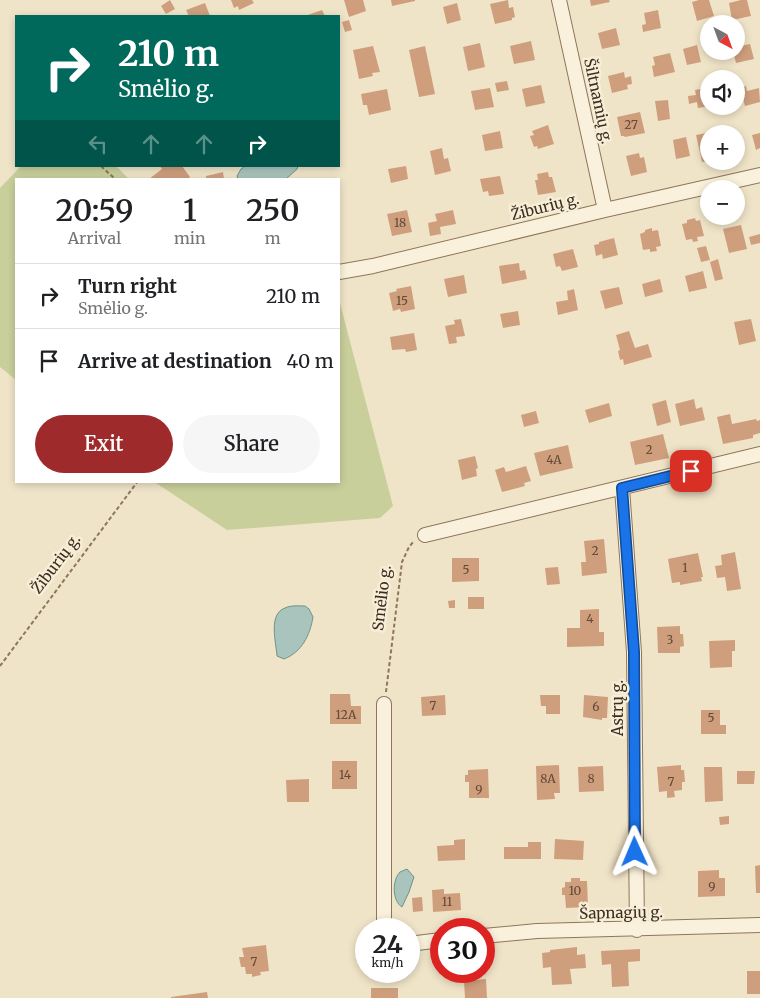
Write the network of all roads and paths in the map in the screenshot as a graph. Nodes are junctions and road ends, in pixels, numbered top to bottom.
1 (559, 0) edge
2 (102, 167) edge
3 (760, 175) edge
4 (114, 178) edge
5 (605, 210) junction
6 (340, 272) edge
7 (760, 454) edge
8 (137, 483) edge
9 (622, 488) junction
10 (425, 534) joint
11 (0, 666) edge
12 (384, 704) joint
13 (384, 918) edge
14 (760, 925) edge
15 (637, 930) junction
16 (495, 935) edge

1 - 5 street, Šiltnamių g.
2 - 4 path
3 - 5 street, Žiburių g.
5 - 6 street, Žiburių g.
7 - 9 street
8 - 11 path, Žiburių g.
9 - 10 street
9 - 15 street, Astrų g.
10 - 12 path, Smėlio g.
12 - 13 street
14 - 15 street, Šapnagių g.
15 - 16 street, Šapnagių g.

